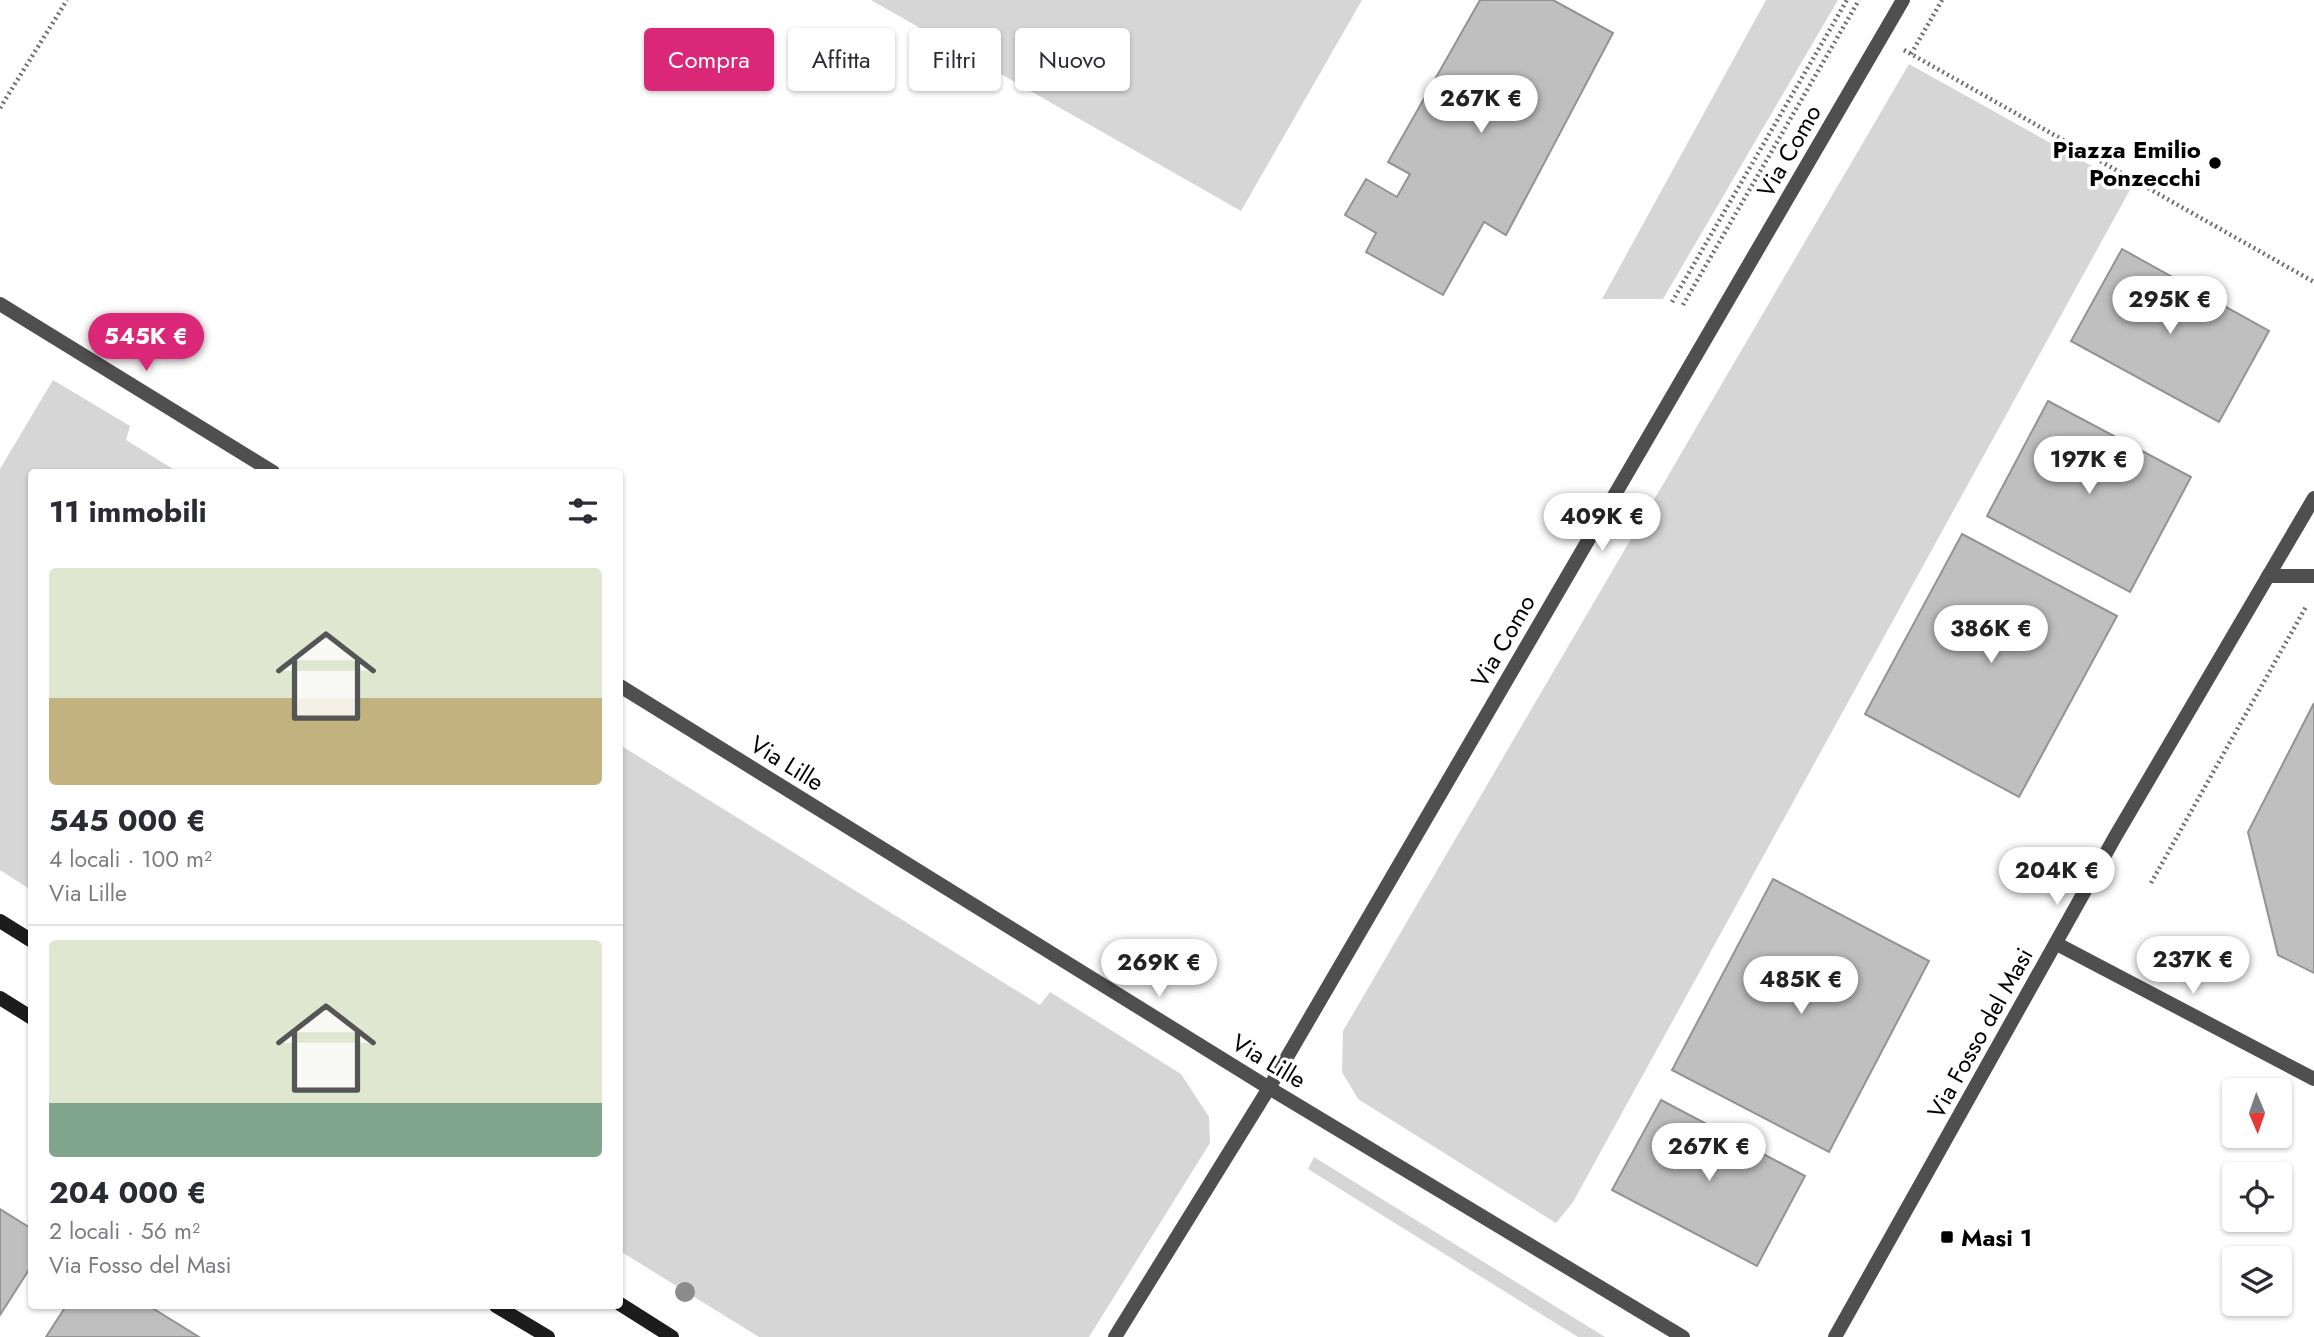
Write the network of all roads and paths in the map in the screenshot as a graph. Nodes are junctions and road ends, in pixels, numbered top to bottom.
1 (67, 0) edge
2 (1847, 0) edge
3 (1859, 0) edge
4 (1903, 0) edge
5 (1942, 0) edge
6 (1849, 18) junction
7 (1882, 37) junction
8 (1911, 54) junction
9 (0, 108) edge
10 (2314, 282) edge
11 (1672, 302) dead end
12 (0, 304) edge
13 (1683, 304) dead end
14 (268, 469) edge
15 (2314, 498) edge
16 (2268, 576) junction
17 (2314, 576) edge
18 (2307, 603) dead end
19 (623, 688) edge
20 (2151, 883) dead end
21 (0, 921) edge
22 (28, 938) edge
23 (2057, 944) junction
24 (0, 998) edge
25 (28, 1016) edge
26 (2314, 1079) edge
27 (1269, 1088) junction
28 (623, 1306) edge
29 (501, 1309) edge
30 (548, 1337) edge
31 (672, 1337) edge
32 (1115, 1337) edge
33 (1684, 1337) edge
34 (1835, 1337) edge

1 - 9 path
2 - 11 path
3 - 6 path
4 - 7 street, Via Como
5 - 8 path
6 - 7 path
6 - 13 path
7 - 8 path
7 - 27 street, Via Como
8 - 10 path
12 - 14 street
15 - 16 street, Via Fosso del Masi
16 - 17 street
16 - 23 street, Via Fosso del Masi
18 - 20 path
19 - 27 street, Via Lille
21 - 22 main road
23 - 26 street
23 - 34 street, Via Fosso del Masi
24 - 25 main road
27 - 32 street, Via Como
27 - 33 street, Via Lille
28 - 31 main road
29 - 30 main road

